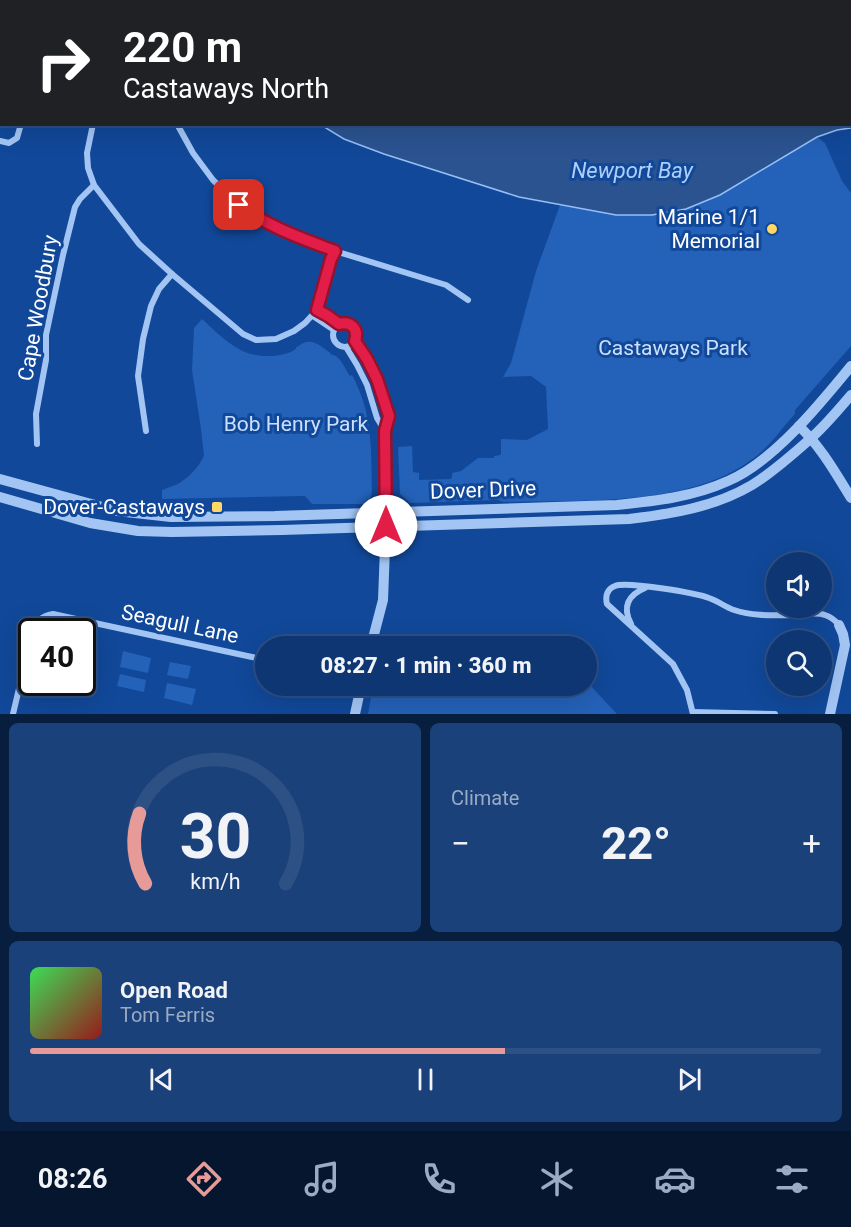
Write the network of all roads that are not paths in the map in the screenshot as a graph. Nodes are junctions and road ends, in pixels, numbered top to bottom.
1 (20, 126) edge
2 (93, 126) edge
3 (178, 126) edge
4 (0, 141) edge
5 (94, 185) junction
6 (335, 251) junction
7 (172, 274) junction
8 (468, 300) dead end
9 (315, 313) junction
10 (339, 324) junction
11 (334, 330) junction
12 (355, 341) junction
13 (346, 347) junction
14 (851, 366) edge
15 (377, 379) junction
16 (367, 384) junction
17 (851, 395) edge
18 (799, 426) junction
19 (146, 431) dead end
20 (385, 431) junction
21 (812, 438) junction
22 (37, 444) dead end
23 (0, 479) edge
24 (0, 497) edge
25 (851, 498) edge
26 (0, 503) edge
27 (31, 506) junction
28 (386, 513) junction
29 (171, 517) junction
30 (386, 526) junction
31 (172, 532) junction
32 (647, 587) junction
33 (40, 618) edge
34 (72, 618) edge
35 (96, 623) edge
36 (839, 625) joint
37 (633, 627) junction
38 (374, 636) edge
39 (255, 658) edge
40 (18, 693) edge
41 (359, 696) edge
42 (693, 713) edge
43 (13, 714) edge
44 (355, 714) edge
45 (775, 714) edge
46 (830, 714) edge

1 - 4 street
2 - 5 street
3 - 6 street
5 - 7 street
5 - 22 street, Cape Woodbury
6 - 8 street
6 - 9 street
7 - 9 street
7 - 19 street
9 - 10 street
9 - 11 street
10 - 11 street
10 - 12 street
11 - 13 street
12 - 13 street
12 - 15 street
13 - 16 street
14 - 18 street, Dover Drive
15 - 16 street
15 - 20 street
16 - 20 street
17 - 21 street, Dover Drive
18 - 21 street
18 - 28 street, Dover Drive
20 - 28 street
21 - 25 street
21 - 30 street, Dover Drive
23 - 29 street, Dover Drive
24 - 27 street, Dover Drive
26 - 27 street
27 - 31 street, Dover Drive
28 - 29 street, Dover Drive
28 - 30 street
29 - 31 street
30 - 31 street, Dover Drive
30 - 38 street
32 - 36 street
32 - 37 street
32 - 37 street
33 - 34 street, Seagull Lane
35 - 39 street, Seagull Lane
36 - 46 street
37 - 42 street
40 - 43 street
41 - 44 street
42 - 45 street

